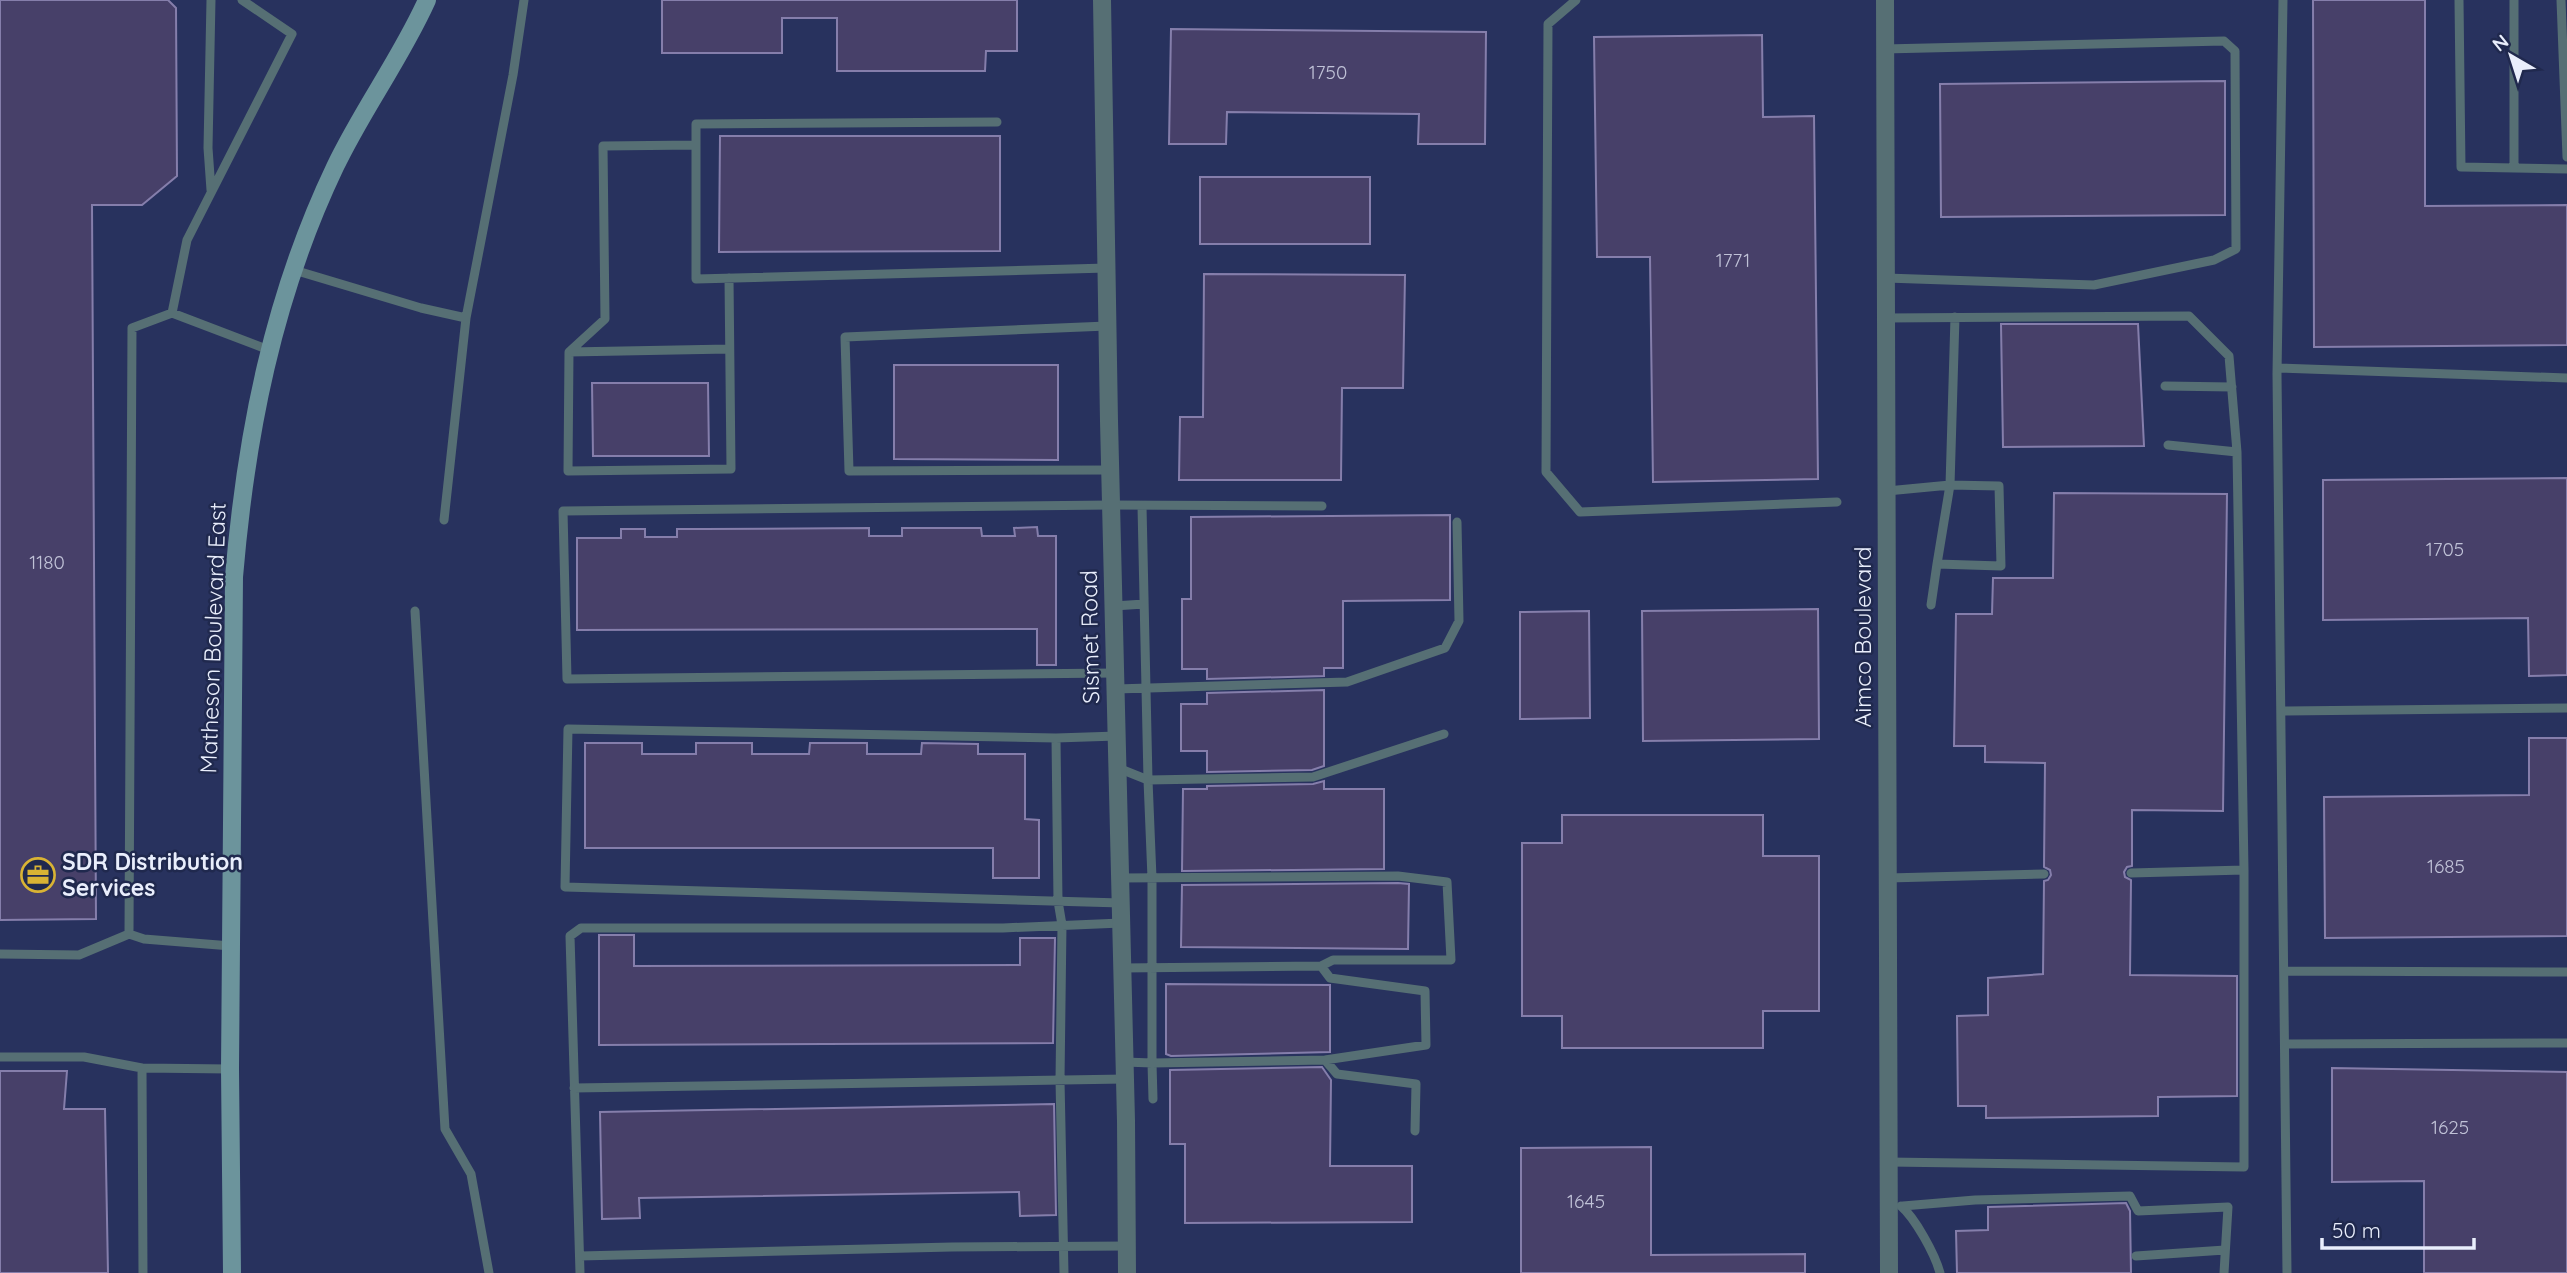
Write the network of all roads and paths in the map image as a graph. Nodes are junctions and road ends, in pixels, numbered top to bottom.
1 (211, 0) edge
2 (242, 0) edge
3 (427, 0) edge
4 (524, 0) edge
5 (1102, 0) edge
6 (1576, 0) edge
7 (1885, 0) edge
8 (2283, 0) edge
9 (2459, 0) edge
10 (2514, 0) edge
11 (2565, 0) edge
12 (1884, 49) junction
13 (997, 122) dead end
14 (696, 145) junction
15 (2567, 157) edge
16 (2514, 168) junction
17 (2567, 169) edge
18 (212, 192) junction
19 (1107, 268) junction
20 (294, 270) junction
21 (729, 278) junction
22 (1886, 278) junction
23 (172, 313) junction
24 (1955, 317) junction
25 (466, 318) junction
26 (1886, 318) junction
27 (1107, 326) junction
28 (729, 349) junction
29 (269, 350) junction
30 (569, 352) junction
31 (2278, 368) junction
32 (2567, 378) edge
33 (2165, 386) dead end
34 (2232, 387) junction
35 (2168, 445) dead end
36 (2237, 452) junction
37 (1110, 470) junction
38 (1950, 485) junction
39 (1887, 491) junction
40 (1837, 502) dead end
41 (1111, 505) junction
42 (1142, 506) junction
43 (1322, 506) dead end
44 (444, 520) dead end
45 (1457, 522) dead end
46 (1937, 564) junction
47 (1144, 604) junction
48 (1931, 605) dead end
49 (1114, 606) junction
50 (415, 611) dead end
51 (1116, 681) junction
52 (1146, 688) junction
53 (2567, 708) edge
54 (2281, 711) junction
55 (1444, 734) dead end
56 (1117, 736) junction
57 (1056, 738) junction
58 (1118, 768) junction
59 (1148, 780) junction
60 (2244, 870) junction
61 (2132, 873) dead end
62 (2044, 874) dead end
63 (1120, 878) junction
64 (1152, 878) junction
65 (1888, 878) junction
66 (1058, 901) junction
67 (1121, 903) junction
68 (1121, 923) junction
69 (1062, 926) junction
70 (129, 934) junction
71 (232, 946) junction
72 (0, 954) edge
73 (1321, 966) junction
74 (1122, 968) junction
75 (1150, 968) junction
76 (2284, 971) junction
77 (2567, 972) edge
78 (2567, 1042) edge
79 (2285, 1044) junction
80 (0, 1057) edge
81 (1325, 1060) junction
82 (1152, 1063) junction
83 (142, 1068) junction
84 (230, 1069) junction
85 (1125, 1071) junction
86 (1060, 1080) junction
87 (574, 1088) junction
88 (1153, 1099) dead end
89 (1415, 1131) dead end
90 (1888, 1162) junction
91 (1895, 1205) junction
92 (1064, 1246) junction
93 (1127, 1246) junction
94 (2225, 1250) junction
95 (580, 1256) junction
96 (2136, 1256) dead end
97 (143, 1273) edge
98 (232, 1273) edge
99 (489, 1273) edge
100 (580, 1273) edge
101 (1064, 1273) edge
102 (1127, 1273) edge
103 (1889, 1273) edge
104 (1940, 1273) edge
105 (2224, 1273) edge
106 (2287, 1273) edge

1 - 18 lane
2 - 18 lane
3 - 20 street, Matheson Boulevard East
4 - 25 lane
5 - 19 street, Sismet Road
6 - 40 lane
7 - 12 street, Aimco Boulevard
8 - 31 lane
9 - 16 lane
10 - 16 lane
11 - 15 lane
12 - 22 street, Aimco Boulevard
12 - 22 lane
13 - 14 lane
14 - 21 lane
14 - 30 lane
16 - 17 lane
18 - 23 lane
19 - 21 lane
19 - 27 street, Sismet Road
20 - 25 lane
20 - 29 street, Matheson Boulevard East
21 - 28 lane
22 - 26 street, Aimco Boulevard
23 - 29 lane
23 - 70 lane
24 - 26 lane
24 - 34 lane
24 - 38 lane
25 - 44 lane
26 - 39 street, Aimco Boulevard
27 - 37 street, Sismet Road
27 - 37 lane
28 - 30 lane
28 - 30 lane
29 - 71 street, Matheson Boulevard East
31 - 32 lane
31 - 54 lane
33 - 34 lane
34 - 36 lane
35 - 36 lane
36 - 60 lane
37 - 41 street, Sismet Road
38 - 39 lane
38 - 46 lane
38 - 46 lane
39 - 65 street, Aimco Boulevard
41 - 42 lane
41 - 49 street, Sismet Road
41 - 51 lane
42 - 43 lane
42 - 47 lane
45 - 52 lane
46 - 48 lane
47 - 49 lane
47 - 52 lane
49 - 51 street, Sismet Road
50 - 99 lane
51 - 52 lane
51 - 56 street, Sismet Road
52 - 59 lane
53 - 54 lane
54 - 76 lane
55 - 59 lane
56 - 57 lane
56 - 58 street, Sismet Road
57 - 66 lane
57 - 66 lane
58 - 59 lane
58 - 63 street, Sismet Road
59 - 64 lane
60 - 61 lane
60 - 90 lane
62 - 65 lane
63 - 64 lane
63 - 67 street, Sismet Road
64 - 73 lane
64 - 75 lane
65 - 90 street, Aimco Boulevard
66 - 67 lane
66 - 69 lane
67 - 68 street, Sismet Road
68 - 69 lane
68 - 74 street, Sismet Road
69 - 86 lane
69 - 87 lane
70 - 71 lane
70 - 72 lane
71 - 84 street, Matheson Boulevard East
73 - 75 lane
73 - 81 lane
74 - 75 lane
74 - 85 street, Sismet Road
75 - 82 lane
76 - 77 lane
76 - 79 lane
78 - 79 lane
79 - 106 lane
80 - 83 lane
81 - 82 lane
81 - 89 lane
82 - 85 lane
82 - 88 lane
83 - 84 lane
83 - 97 lane
84 - 98 street, Matheson Boulevard East
85 - 86 lane
85 - 93 street, Sismet Road
86 - 87 lane
86 - 92 lane
87 - 95 lane
90 - 91 street, Aimco Boulevard
91 - 94 lane
91 - 103 street, Aimco Boulevard
91 - 104 lane
92 - 93 lane
92 - 95 lane
92 - 101 lane
93 - 102 street, Sismet Road
94 - 96 lane
94 - 105 lane
95 - 100 lane

